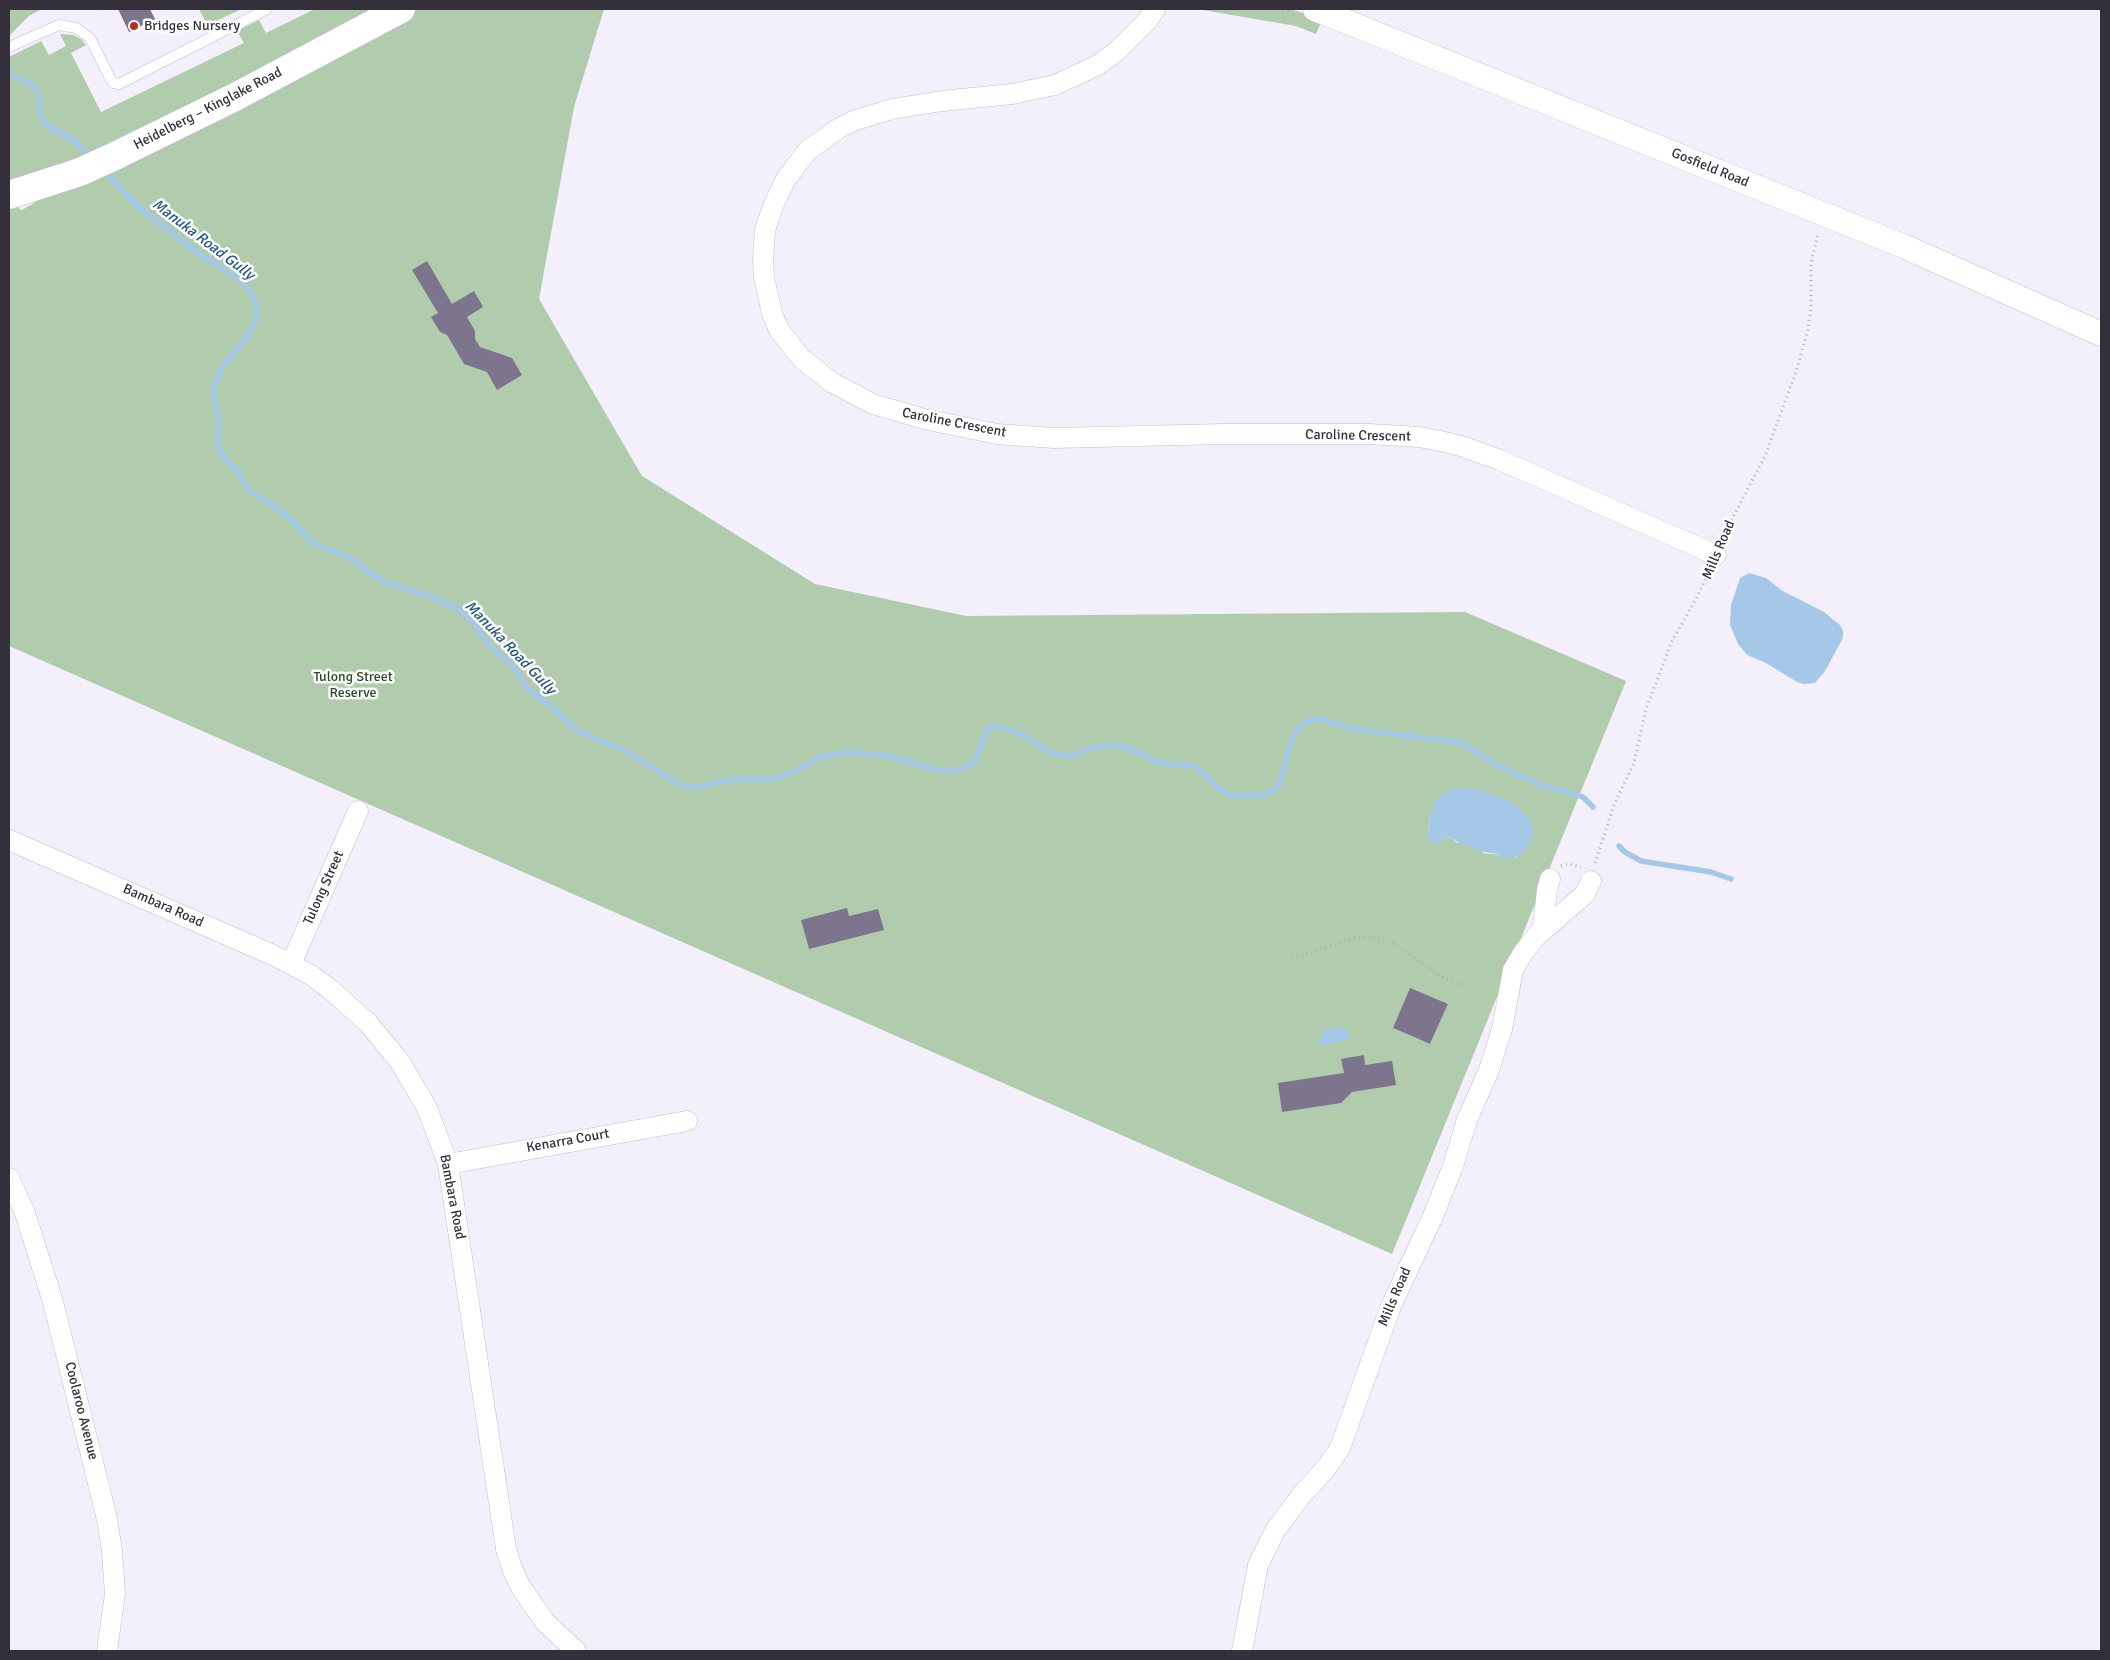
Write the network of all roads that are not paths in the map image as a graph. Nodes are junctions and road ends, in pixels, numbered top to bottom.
1 (267, 9) edge
2 (402, 9) edge
3 (1155, 9) edge
4 (1315, 9) edge
5 (9, 47) edge
6 (9, 195) edge
7 (2101, 334) edge
8 (1716, 555) road end
9 (358, 811) dead end
10 (9, 840) edge
11 (1550, 879) road end
12 (1591, 881) road end
13 (1539, 934) junction
14 (291, 964) junction
15 (688, 1121) dead end
16 (448, 1164) junction
17 (9, 1178) edge
18 (107, 1651) edge
19 (576, 1651) edge
20 (1242, 1651) edge

1 - 5 lane
2 - 6 main road, Heidelberg – Kinglake Road
3 - 8 street, Caroline Crescent
4 - 7 street, Gosfield Road
9 - 14 street, Tulong Street
10 - 14 street, Bambara Road
11 - 13 street, Mills Road
12 - 13 street, Mills Road
13 - 20 street, Mills Road
14 - 16 street, Bambara Road
15 - 16 street, Kenarra Court
16 - 19 street, Bambara Road
17 - 18 street, Coolaroo Avenue

